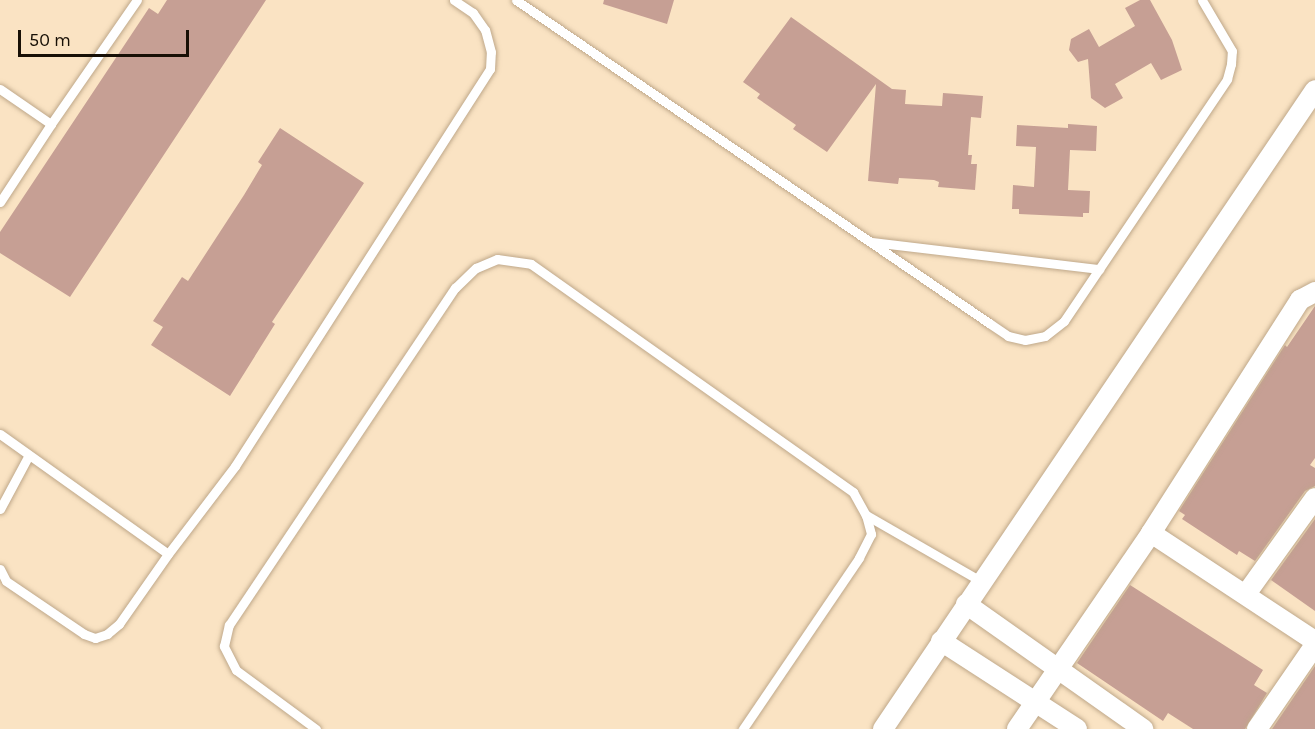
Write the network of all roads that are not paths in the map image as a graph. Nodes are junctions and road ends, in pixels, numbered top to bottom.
1 (137, 0) edge
2 (454, 0) edge
3 (516, 0) edge
4 (1202, 0) edge
5 (0, 89) edge
6 (1315, 90) edge
7 (51, 124) junction
8 (0, 201) edge
9 (870, 242) junction
10 (1099, 269) junction
11 (1315, 292) edge
12 (0, 434) edge
13 (29, 456) junction
14 (1315, 498) edge
15 (0, 509) edge
16 (866, 515) junction
17 (1151, 534) junction
18 (168, 554) junction
19 (0, 569) edge
20 (981, 581) junction
21 (1246, 594) junction
22 (966, 604) junction
23 (941, 641) junction
24 (1315, 641) edge
25 (1315, 645) edge
26 (1056, 669) junction
27 (1034, 703) junction
28 (316, 729) edge
29 (743, 729) edge
30 (883, 729) edge
31 (1017, 729) edge
32 (1077, 729) edge
33 (1143, 729) edge
34 (1257, 729) edge

1 - 7 lane
2 - 18 lane
3 - 9 lane
4 - 10 lane
5 - 7 lane
6 - 20 street
7 - 8 lane
9 - 10 lane
9 - 10 lane
11 - 17 street
12 - 13 lane
13 - 15 lane
13 - 18 lane
14 - 21 street
16 - 20 lane
16 - 28 lane
16 - 29 lane
17 - 21 street
17 - 26 street
18 - 19 lane
20 - 22 street
21 - 24 street
22 - 23 street
22 - 26 street
23 - 27 street
23 - 30 street
25 - 34 street
26 - 27 street
26 - 33 street
27 - 31 street
27 - 32 street

